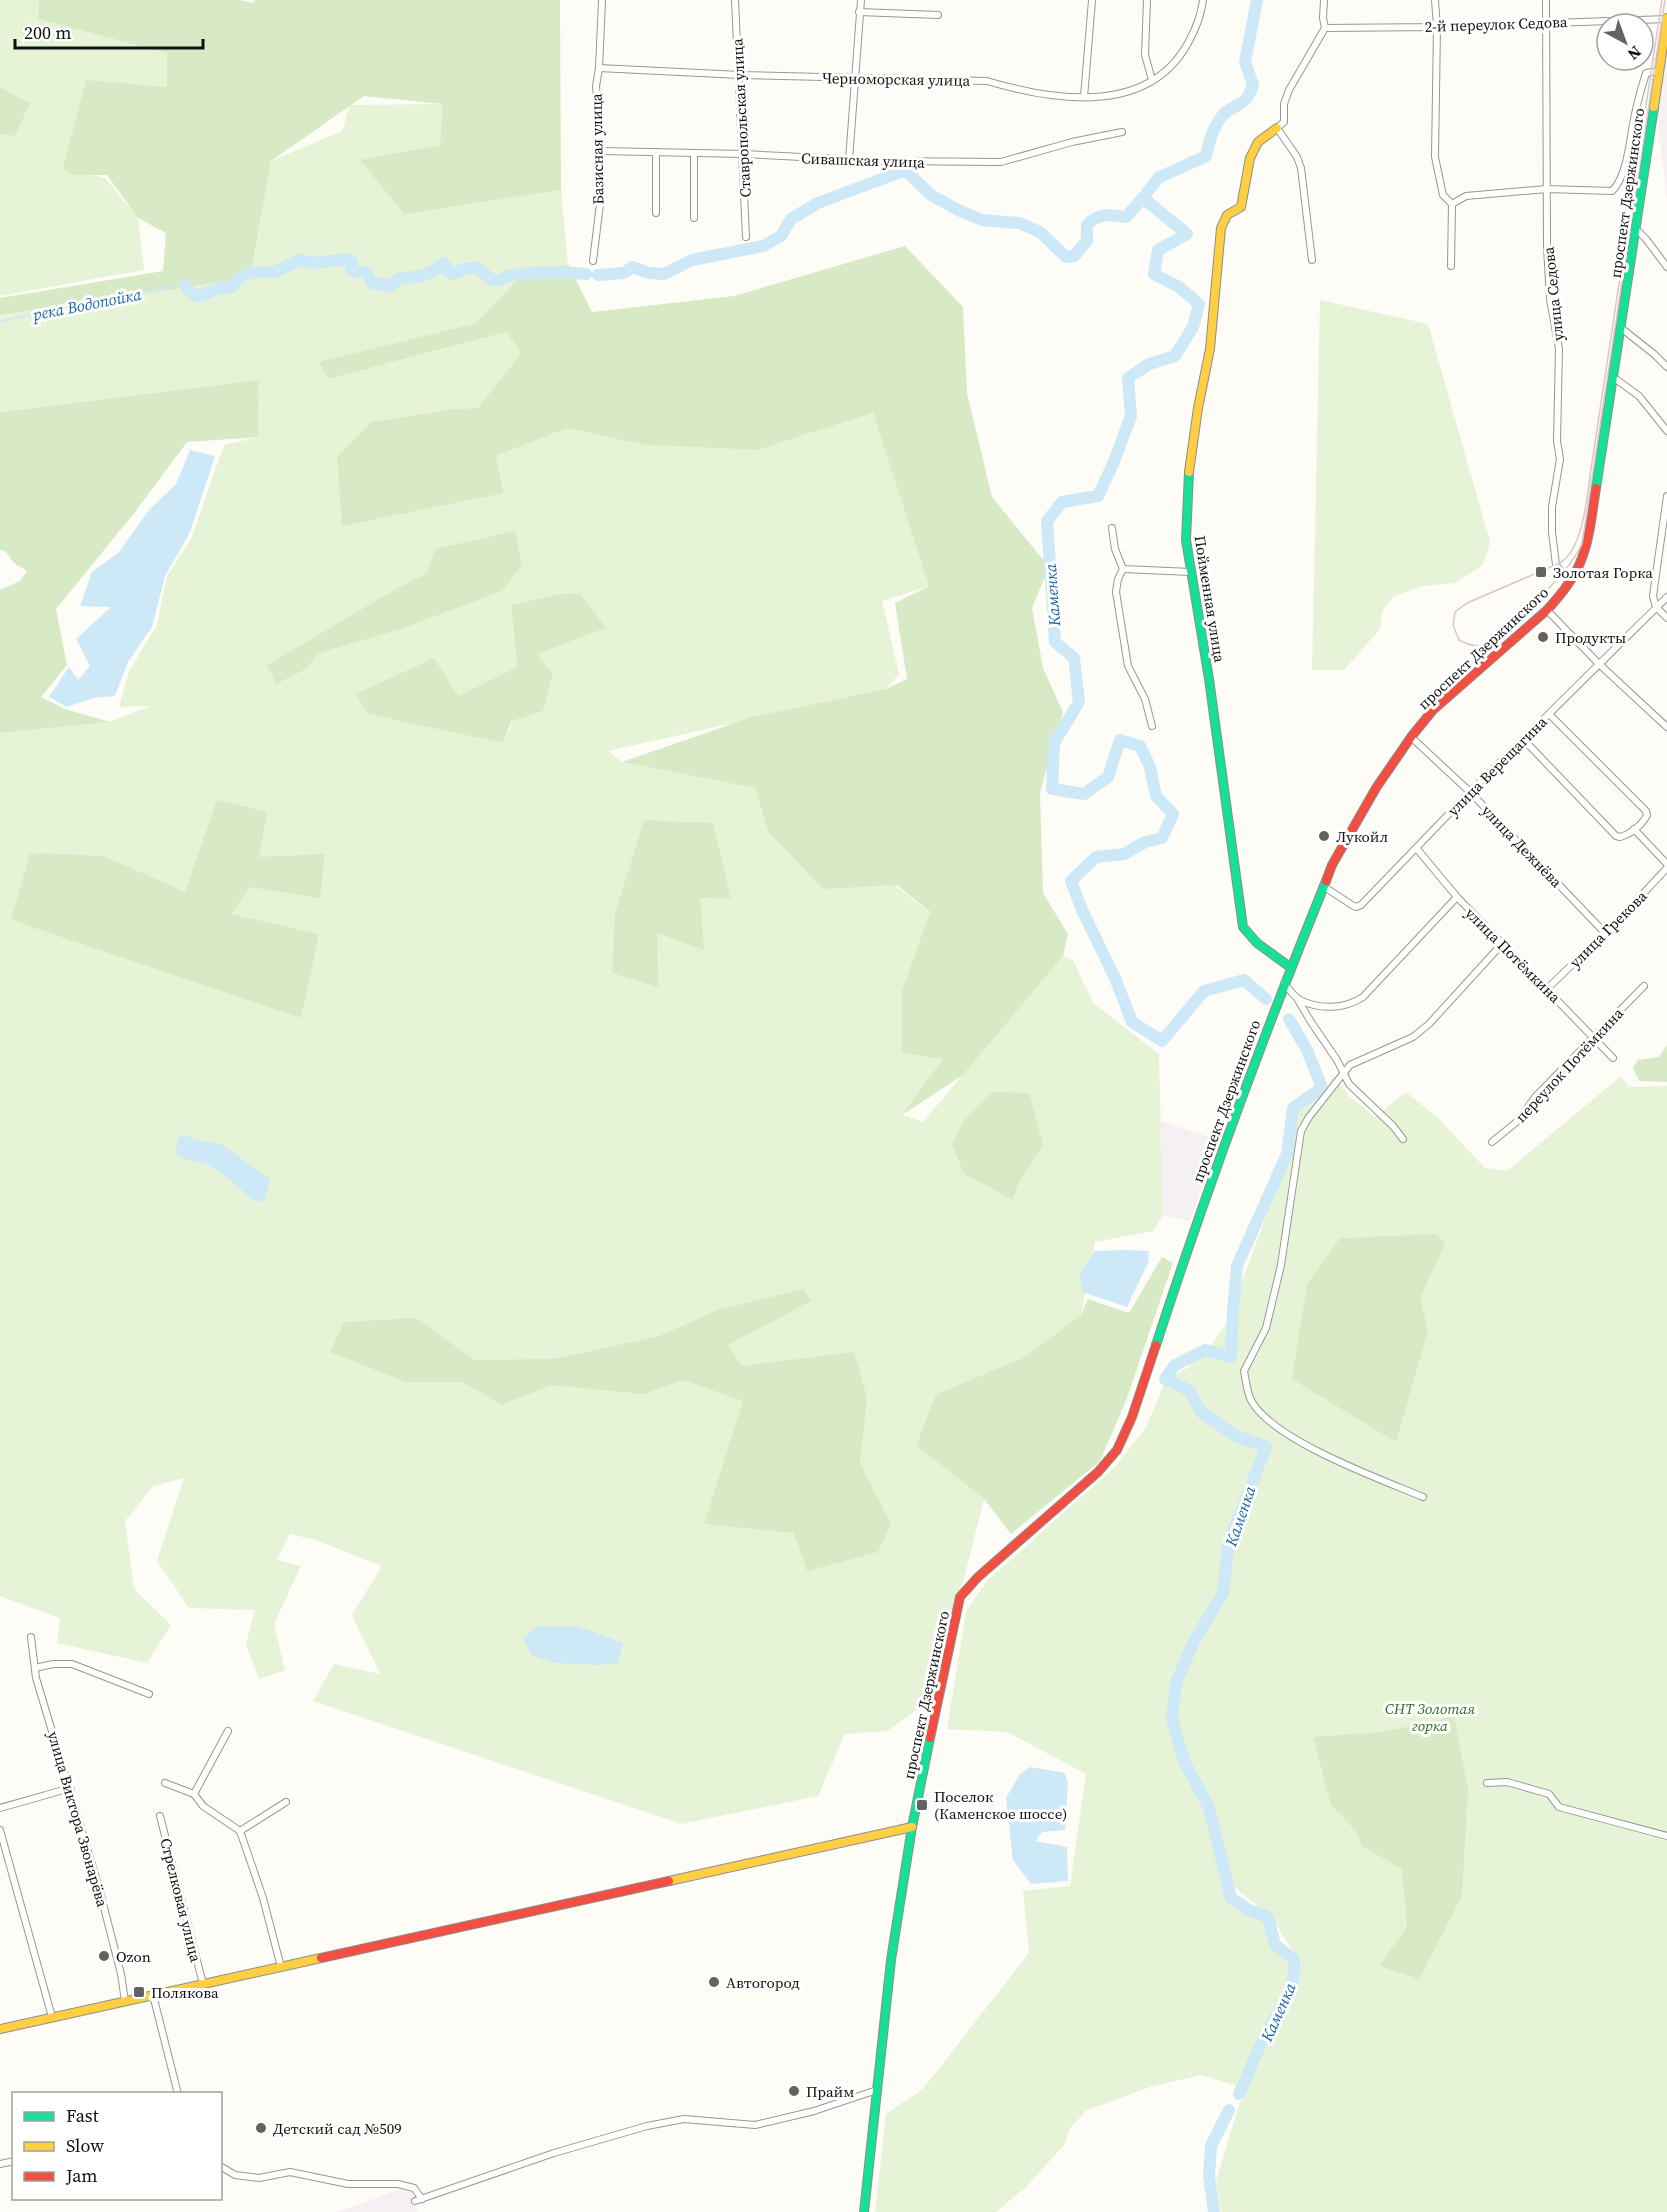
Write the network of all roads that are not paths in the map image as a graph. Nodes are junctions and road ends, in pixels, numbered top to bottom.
1 (602, 0) edge
2 (735, 0) edge
3 (861, 0) edge
4 (1092, 0) edge
5 (1147, 0) edge
6 (1203, 0) edge
7 (1324, 0) edge
8 (1435, 0) edge
9 (1546, 0) edge
10 (859, 12) junction
11 (938, 15) dead end
12 (1667, 19) edge
13 (1547, 22) junction
14 (1437, 27) junction
15 (1325, 28) junction
16 (599, 68) junction
17 (1659, 71) junction
18 (740, 75) junction
19 (854, 78) junction
20 (1152, 80) junction
21 (1084, 97) junction
22 (1277, 128) junction
23 (1122, 132) dead end
24 (601, 151) junction
25 (656, 152) junction
26 (694, 154) junction
27 (744, 154) junction
28 (849, 160) junction
29 (1547, 189) junction
30 (1452, 204) junction
31 (657, 213) dead end
32 (694, 218) dead end
33 (1635, 228) junction
34 (746, 237) dead end
35 (1312, 260) dead end
36 (593, 261) dead end
37 (1451, 266) dead end
38 (1667, 267) edge
39 (1621, 328) junction
40 (1667, 368) edge
41 (1613, 377) junction
42 (1667, 431) edge
43 (1667, 496) edge
44 (1112, 528) dead end
45 (1123, 569) junction
46 (1191, 572) junction
47 (1570, 583) junction
48 (1667, 597) edge
49 (1656, 607) junction
50 (1547, 610) junction
51 (1667, 618) edge
52 (1599, 663) junction
53 (1549, 714) junction
54 (1152, 726) dead end
55 (1667, 727) edge
56 (1411, 737) junction
57 (1524, 740) junction
58 (1470, 792) junction
59 (1634, 829) junction
60 (1417, 849) junction
61 (1667, 866) edge
62 (1323, 886) junction
63 (1457, 897) junction
64 (1605, 933) junction
65 (1502, 944) junction
66 (1290, 967) junction
67 (1284, 983) junction
68 (1644, 986) dead end
69 (1547, 989) junction
70 (1298, 1000) junction
71 (1594, 1036) junction
72 (1613, 1058) dead end
73 (1344, 1072) junction
74 (1403, 1139) dead end
75 (1492, 1142) dead end
76 (1423, 1497) dead end
77 (31, 1637) dead end
78 (35, 1668) junction
79 (149, 1694) dead end
80 (228, 1731) dead end
81 (165, 1783) dead end
82 (1487, 1783) dead end
83 (71, 1790) junction
84 (194, 1794) junction
85 (286, 1802) dead end
86 (0, 1808) edge
87 (160, 1816) dead end
88 (912, 1827) junction
89 (0, 1830) edge
90 (240, 1831) junction
91 (1667, 1836) edge
92 (281, 1967) junction
93 (203, 1984) junction
94 (153, 1995) junction
95 (126, 2001) junction
96 (52, 2017) junction
97 (0, 2029) edge
98 (877, 2090) junction
99 (177, 2092) edge
100 (222, 2167) edge
101 (864, 2212) edge

1 - 16 street, Базисная улица
2 - 18 street, Ставропольская улица
3 - 10 street
4 - 21 street
5 - 20 street
6 - 20 street, Черноморская улица
7 - 15 street
8 - 14 street
9 - 13 street, улица Седова
10 - 11 street
10 - 19 street
12 - 13 street, 2-й переулок Седова
12 - 17 street, проспект Дзержинского
13 - 14 street, 2-й переулок Седова
13 - 29 street, улица Седова
14 - 15 street, 2-й переулок Седова
14 - 30 street
15 - 22 street
16 - 18 street, Черноморская улица
16 - 24 street, Базисная улица
17 - 29 street
17 - 33 street, проспект Дзержинского
18 - 19 street, Черноморская улица
18 - 27 street, Ставропольская улица
19 - 21 street, Черноморская улица
19 - 28 street
20 - 21 street, Черноморская улица
22 - 35 street
22 - 46 street, Пойменная улица
23 - 28 street, Сивашская улица
24 - 25 street, Сивашская улица
24 - 36 street, Базисная улица
25 - 26 street, Сивашская улица
25 - 31 street
26 - 27 street, Сивашская улица
26 - 32 street
27 - 28 street, Сивашская улица
27 - 34 street, Ставропольская улица
29 - 30 street
29 - 47 street, улица Седова
30 - 37 street
33 - 38 street
33 - 39 street, проспект Дзержинского
39 - 40 street
39 - 41 street, проспект Дзержинского
41 - 42 street
41 - 47 street, проспект Дзержинского
43 - 49 street
44 - 45 street
45 - 46 street
45 - 54 street
46 - 66 street, Пойменная улица
47 - 50 street, проспект Дзержинского
48 - 49 street, улица Верещагина
49 - 51 street
49 - 52 street, улица Верещагина
50 - 52 street
50 - 56 street, проспект Дзержинского
52 - 53 street, улица Верещагина
52 - 55 street
53 - 57 street, улица Верещагина
53 - 59 street
56 - 58 street, улица Дежнёва
56 - 62 street, проспект Дзержинского
57 - 58 street, улица Верещагина
57 - 59 street
58 - 60 street, улица Верещагина
58 - 64 street, улица Дежнёва
59 - 61 street
60 - 62 street, улица Верещагина
60 - 63 street, улица Потёмкина
61 - 64 street, улица Грекова
62 - 66 street, проспект Дзержинского
63 - 65 street, улица Потёмкина
63 - 70 street
64 - 69 street, улица Грекова
65 - 69 street, улица Потёмкина
65 - 73 street
66 - 67 street, проспект Дзержинского
67 - 70 street
67 - 88 street, проспект Дзержинского
68 - 71 street, переулок Потёмкина
69 - 71 street, улица Потёмкина
70 - 73 street
71 - 72 street, улица Потёмкина
71 - 75 street, переулок Потёмкина
73 - 74 street
73 - 76 street
77 - 78 street, улица Виктора Звонарёва
78 - 79 street
78 - 83 street, улица Виктора Звонарёва
80 - 84 street
81 - 84 street
82 - 91 street
83 - 86 street
83 - 95 street, улица Виктора Звонарёва
84 - 90 street
85 - 90 street
87 - 93 street, Стрелковая улица
88 - 92 street
88 - 98 street, проспект Дзержинского
89 - 96 street
90 - 92 street
92 - 93 street
93 - 94 street
94 - 95 street
94 - 99 street
95 - 96 street
96 - 97 street
98 - 100 street
98 - 101 street, проспект Дзержинского

